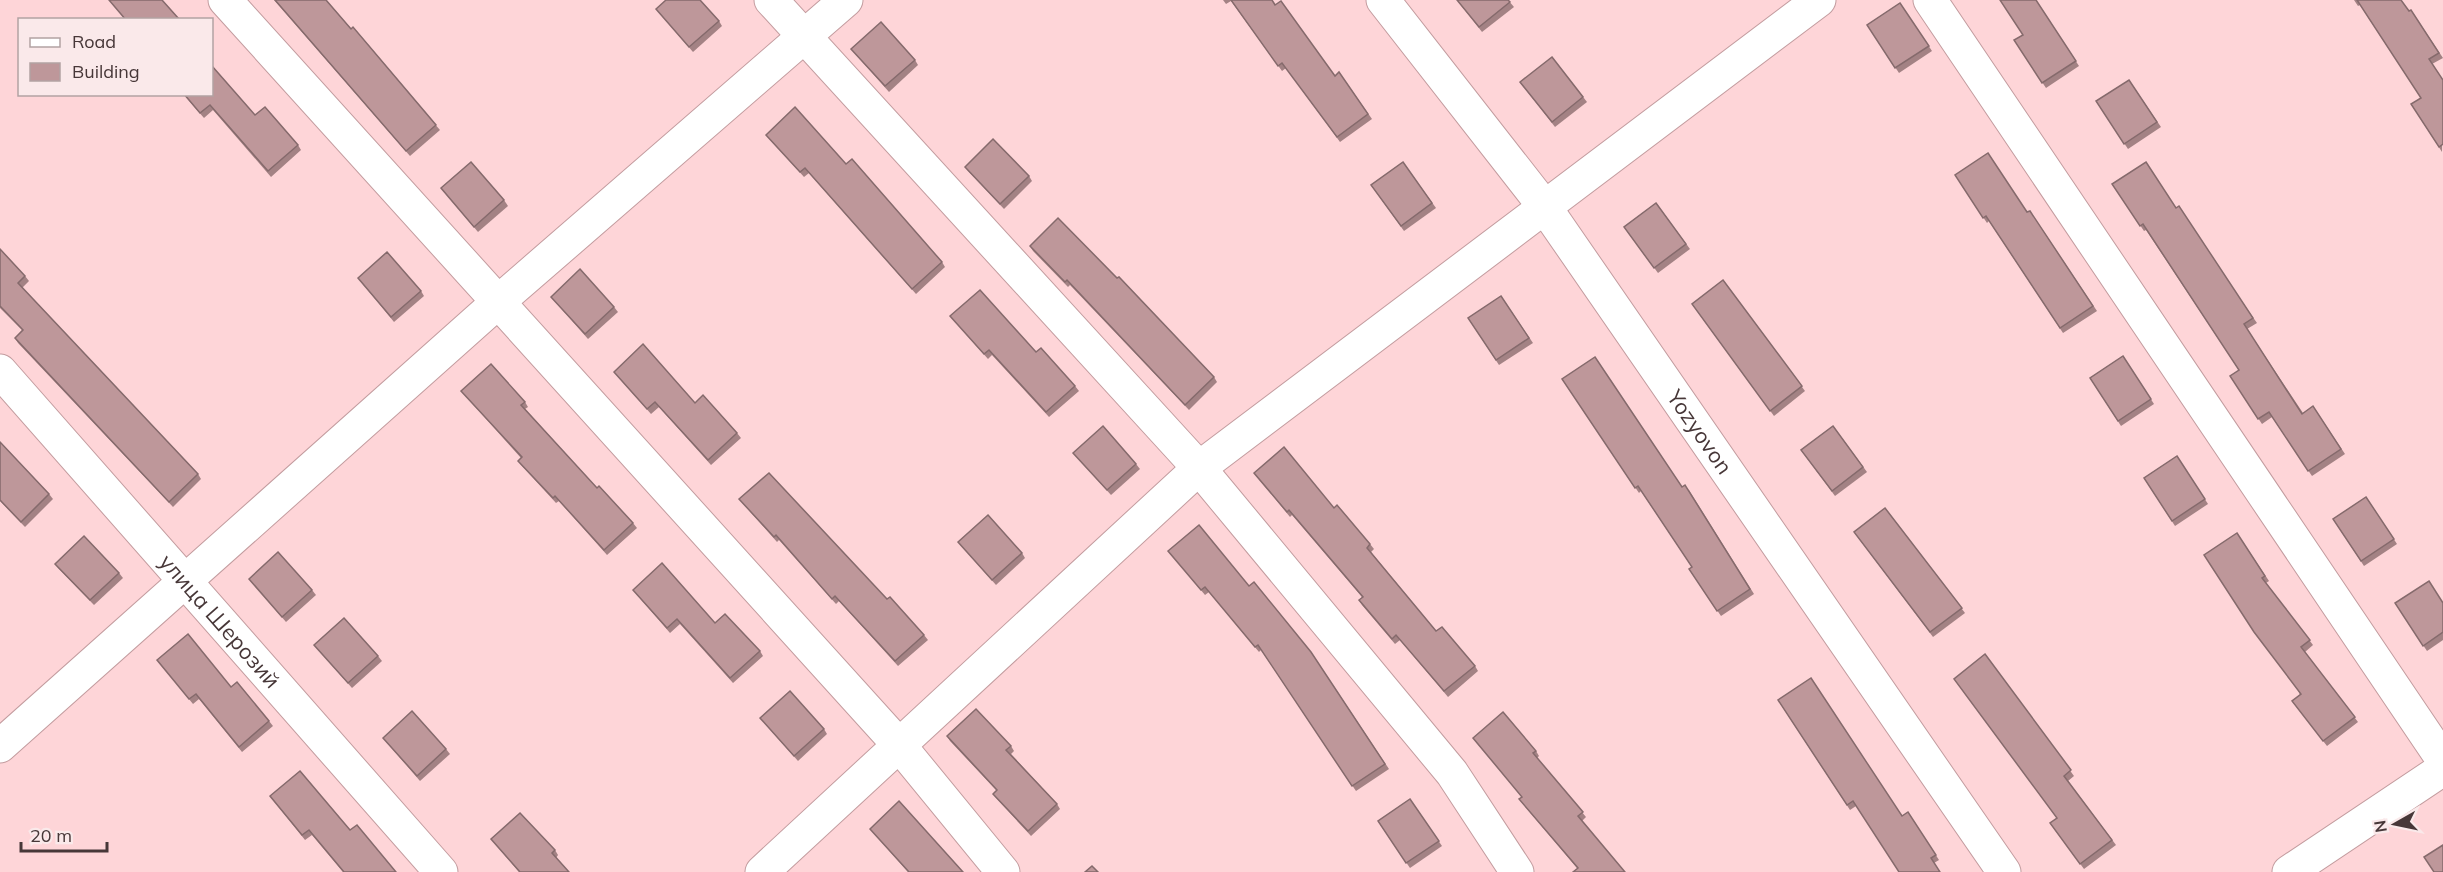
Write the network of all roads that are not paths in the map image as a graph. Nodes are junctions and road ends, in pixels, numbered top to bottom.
1 (225, 0) edge
2 (771, 0) edge
3 (846, 0) edge
4 (1383, 0) edge
5 (1819, 0) edge
6 (1930, 0) edge
7 (804, 37) junction
8 (1544, 206) junction
9 (498, 302) junction
10 (0, 371) edge
11 (1199, 468) junction
12 (185, 581) junction
13 (0, 746) edge
14 (899, 746) junction
15 (2443, 760) edge
16 (2443, 769) edge
17 (441, 872) edge
18 (762, 872) edge
19 (1004, 872) edge
20 (1517, 872) edge
21 (2004, 872) edge
22 (2289, 872) edge

1 - 9 street
2 - 7 street
3 - 7 street
4 - 8 street, Yozyovon
5 - 8 street
6 - 15 street
7 - 9 street
7 - 11 street
8 - 11 street
8 - 21 street, Yozyovon
9 - 12 street
9 - 14 street
10 - 12 street, улица Шерозий
11 - 14 street
11 - 20 street
12 - 13 street
12 - 17 street, улица Шерозий
14 - 18 street
14 - 19 street
16 - 22 street

